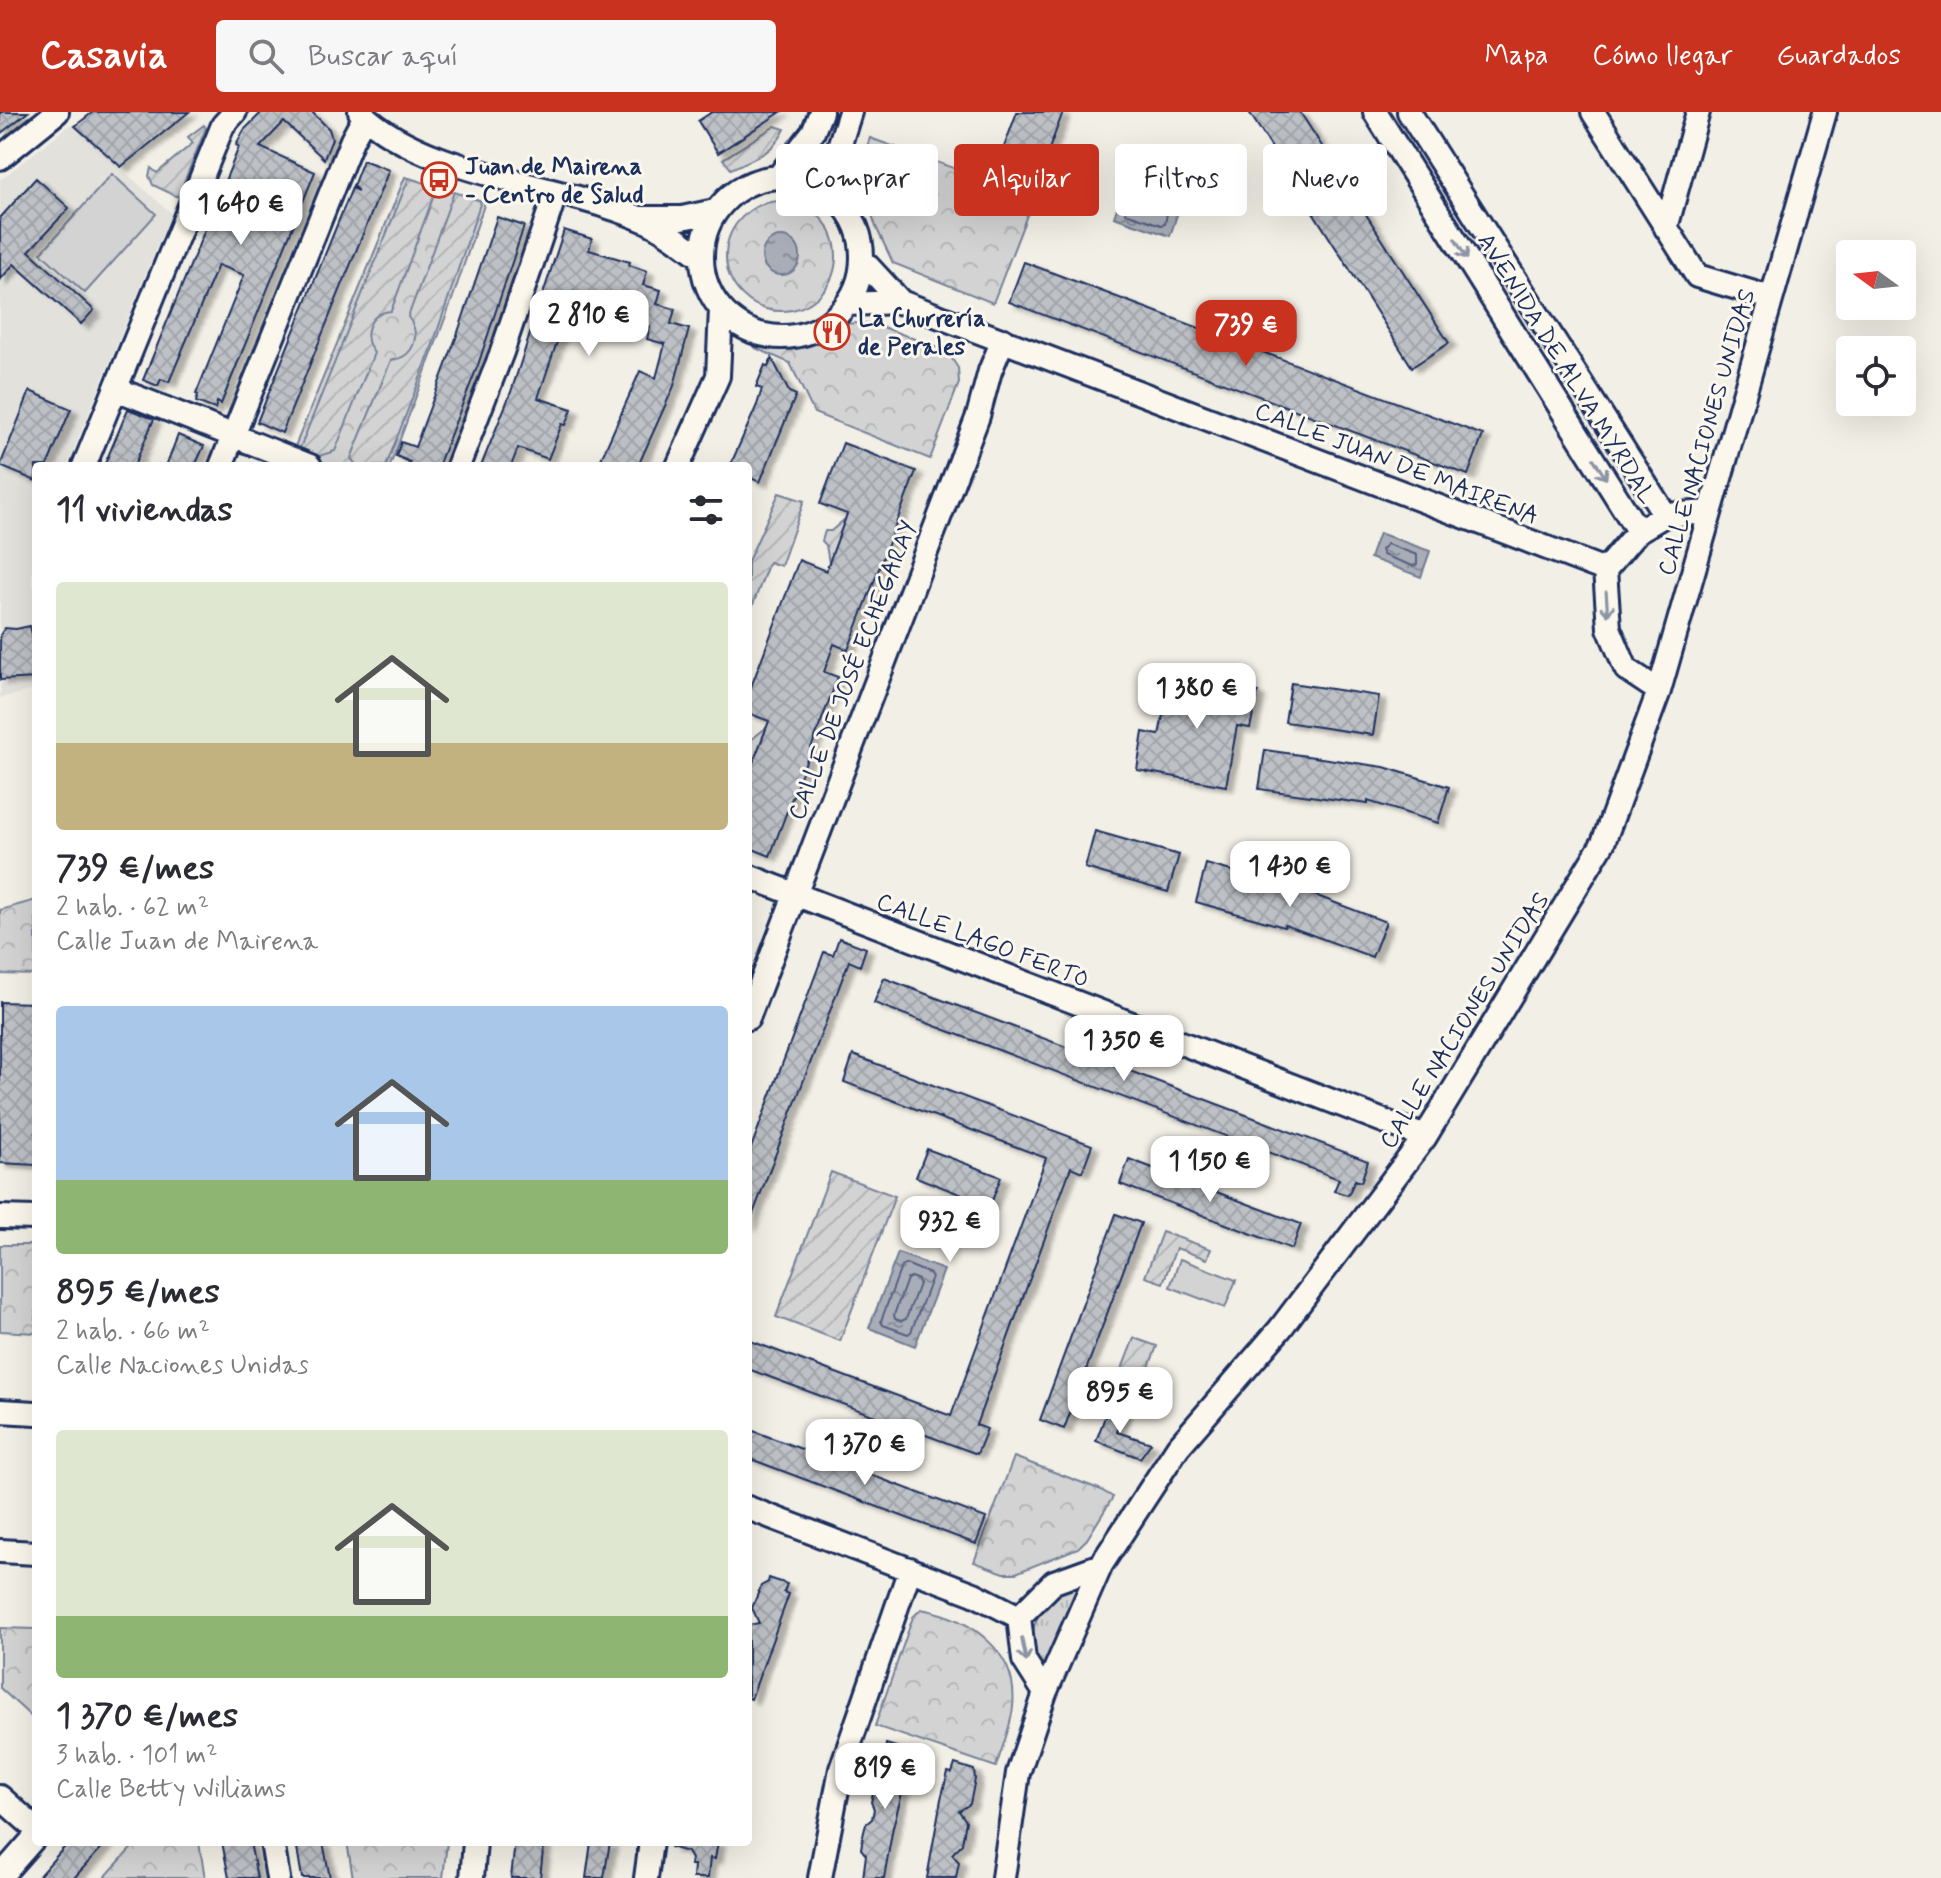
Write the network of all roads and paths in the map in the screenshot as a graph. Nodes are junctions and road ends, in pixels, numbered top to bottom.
1 (57, 112) edge
2 (235, 112) edge
3 (821, 112) edge
4 (850, 112) edge
5 (1375, 112) edge
6 (1409, 112) edge
7 (1593, 112) edge
8 (1698, 112) edge
9 (1825, 112) edge
10 (373, 116) edge
11 (804, 144) edge
12 (840, 144) edge
13 (0, 158) edge
14 (776, 177) edge
15 (556, 192) junction
16 (715, 211) junction
17 (851, 216) edge
18 (640, 218) junction
19 (1666, 228) junction
20 (701, 257) junction
21 (863, 261) junction
22 (1771, 298) junction
23 (901, 302) junction
24 (847, 304) junction
25 (721, 309) junction
26 (749, 330) junction
27 (1003, 340) junction
28 (116, 389) junction
29 (233, 436) junction
30 (86, 462) edge
31 (223, 462) edge
32 (300, 462) edge
33 (460, 462) edge
34 (680, 462) edge
35 (696, 462) edge
36 (1710, 512) junction
37 (1665, 515) junction
38 (1638, 531) junction
39 (1605, 570) junction
40 (1659, 691) junction
41 (752, 878) edge
42 (795, 896) junction
43 (752, 1008) edge
44 (1425, 1137) junction
45 (0, 1217) edge
46 (32, 1218) edge
47 (0, 1411) edge
48 (32, 1413) edge
49 (752, 1514) edge
50 (0, 1551) edge
51 (32, 1553) edge
52 (1101, 1565) junction
53 (910, 1569) junction
54 (1019, 1617) junction
55 (1045, 1693) junction
56 (0, 1797) edge
57 (32, 1825) edge
58 (32, 1841) edge
59 (273, 1846) edge
60 (475, 1846) edge
61 (650, 1846) edge
62 (0, 1877) edge
63 (278, 1878) edge
64 (472, 1878) edge
65 (646, 1878) edge
66 (820, 1878) edge
67 (1003, 1878) edge

1 - 13 street
2 - 28 street
3 - 11 street
4 - 12 street
5 -> 38 street, AVENIDA DE ALVA MYRDAL
6 - 37 street, AVENIDA DE ALVA MYRDAL
7 - 19 street
8 - 19 street
9 - 22 street, CALLE NACIONES UNIDAS
10 - 15 street
10 - 29 street
14 - 16 street
15 - 18 street
15 - 33 street
16 - 18 street
16 - 20 street
17 - 21 street
18 - 20 street
19 - 22 street
20 - 25 street
21 - 23 street, CALLE JUAN DE MAIRENA
21 - 24 street
22 - 36 street, CALLE NACIONES UNIDAS
23 - 24 street, CALLE JUAN DE MAIRENA
23 - 27 street, CALLE JUAN DE MAIRENA
24 - 26 street
25 - 26 street
25 - 34 street
26 - 35 street
27 - 39 street, CALLE JUAN DE MAIRENA
27 - 42 street, CALLE DE JOSÉ ECHEGARAY
28 - 29 street
28 - 30 street
29 - 31 street
29 - 32 street
36 - 37 street
36 - 40 street, CALLE NACIONES UNIDAS
37 - 38 street
38 - 39 street
39 -> 40 street
40 - 44 street, CALLE NACIONES UNIDAS
41 - 42 street, CALLE LAGO FERTO
42 - 43 street, CALLE DE JOSÉ ECHEGARAY
42 - 44 street, CALLE LAGO FERTO
44 - 52 street, CALLE NACIONES UNIDAS
45 - 46 street
47 - 48 street
49 - 53 street
50 - 51 street
52 - 54 street
52 - 55 street, CALLE NACIONES UNIDAS
53 - 54 street
53 - 66 street
54 -> 55 street
55 - 67 street, CALLE NACIONES UNIDAS
56 - 57 street
58 - 62 street
59 - 63 street
60 - 64 street
61 - 65 street

